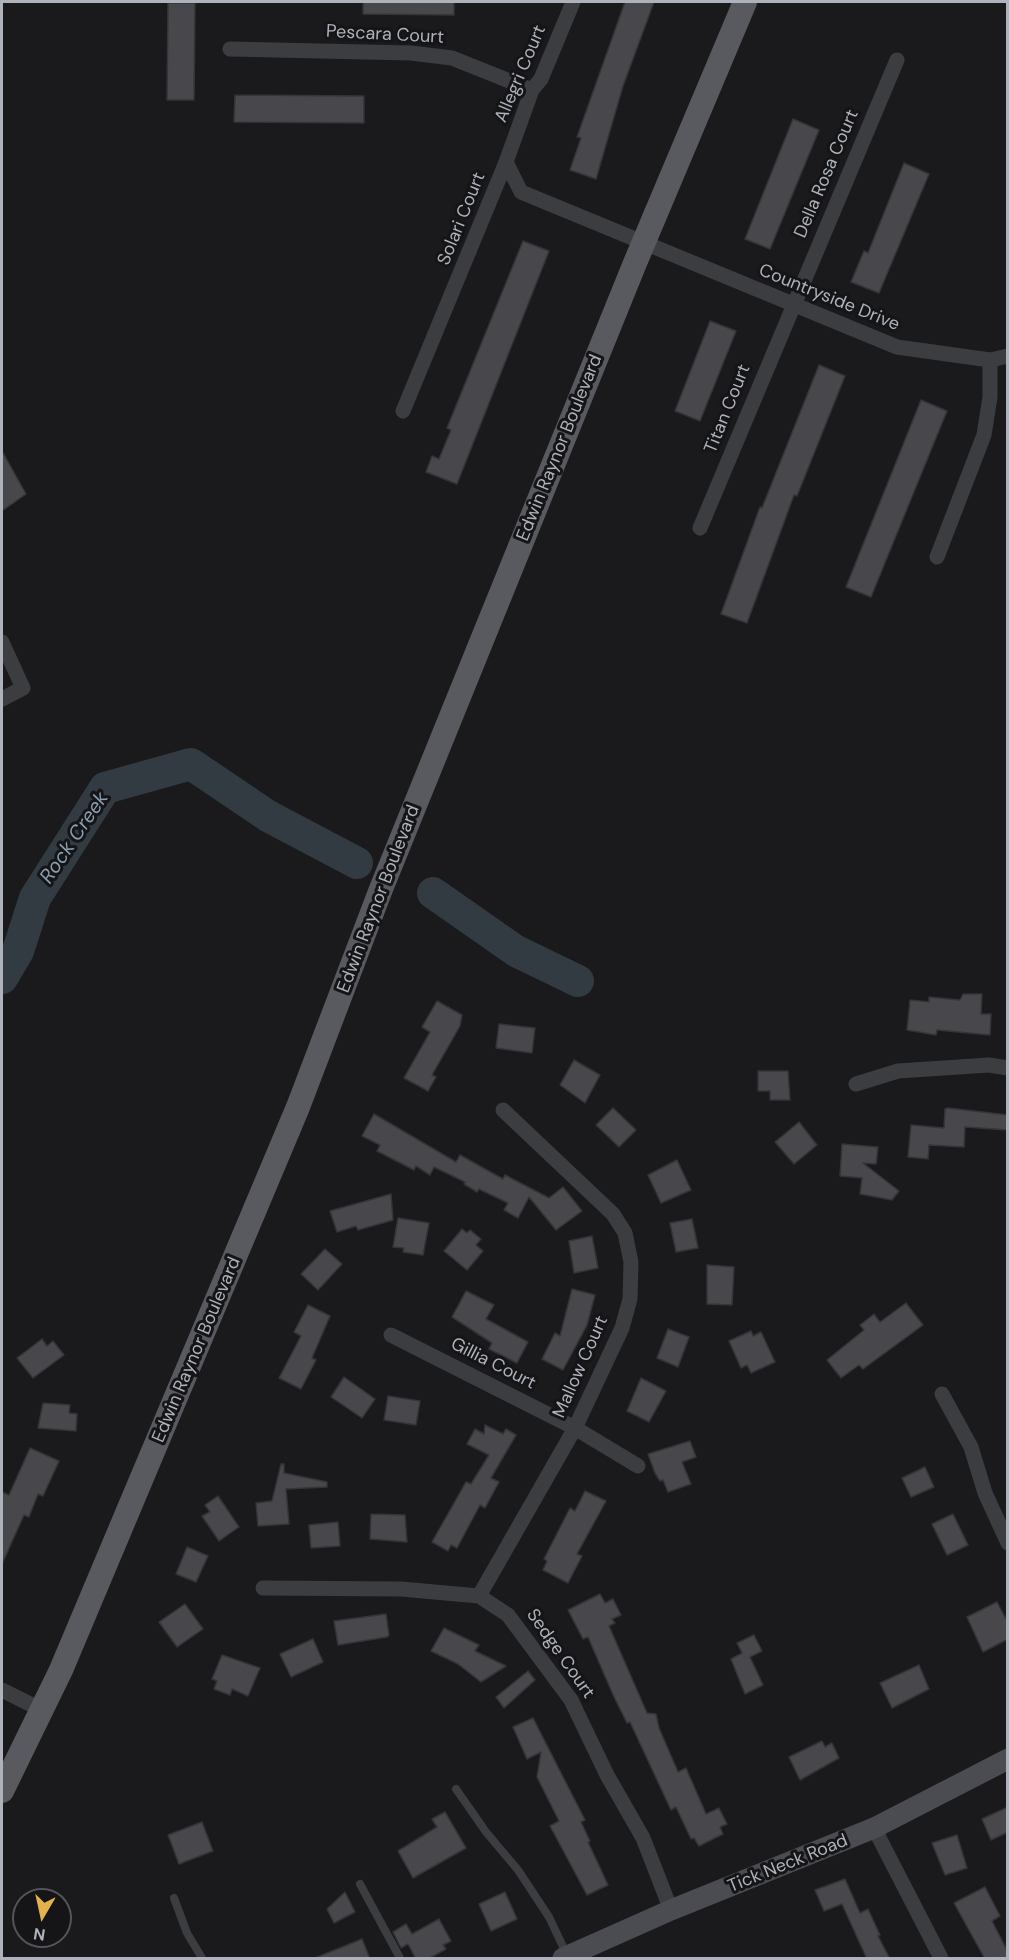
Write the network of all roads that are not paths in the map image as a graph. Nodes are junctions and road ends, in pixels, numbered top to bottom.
1 (573, 2) edge
2 (745, 2) edge
3 (230, 49) dead end
4 (897, 60) dead end
5 (532, 90) junction
6 (506, 162) junction
7 (643, 244) junction
8 (792, 304) junction
9 (1008, 357) edge
10 (990, 360) junction
11 (403, 411) dead end
12 (700, 528) dead end
13 (937, 557) dead end
14 (2, 642) edge
15 (2, 699) edge
16 (1008, 1068) edge
17 (856, 1084) dead end
18 (503, 1110) dead end
19 (391, 1335) dead end
20 (942, 1394) dead end
21 (575, 1428) junction
22 (638, 1466) dead end
23 (1008, 1543) edge
24 (263, 1588) dead end
25 (479, 1596) junction
26 (2, 1690) edge
27 (42, 1710) junction
28 (1008, 1759) edge
29 (456, 1789) dead end
30 (2, 1791) edge
31 (874, 1828) junction
32 (360, 1884) dead end
33 (174, 1898) dead end
34 (671, 1910) junction
35 (566, 1958) edge
36 (202, 1959) edge
37 (400, 1959) edge
38 (940, 1959) edge

1 - 5 street, Allegri Court
2 - 7 main road, Edwin Raynor Boulevard
3 - 5 street, Pescara Court
4 - 8 street, Della Rosa Court
5 - 6 street, Allegri Court
6 - 7 street, Solari Court
6 - 11 street, Solari Court
7 - 8 street, Countryside Drive
7 - 27 main road, Edwin Raynor Boulevard
8 - 10 street, Countryside Drive
8 - 12 street, Titan Court
9 - 10 street, Countryside Drive
10 - 13 street
14 - 15 street
16 - 17 street
18 - 21 street, Mallow Court
19 - 21 street, Gillia Court
20 - 23 street
21 - 22 street, Gillia Court
21 - 25 street, Mallow Court
24 - 25 street, Sedge Court
25 - 34 street, Sedge Court
26 - 27 street
27 - 30 main road, Edwin Raynor Boulevard
28 - 31 street, Tick Neck Road
29 - 35 lane
31 - 34 street, Tick Neck Road
31 - 38 street
32 - 37 lane
33 - 36 lane
34 - 35 street, Tick Neck Road

